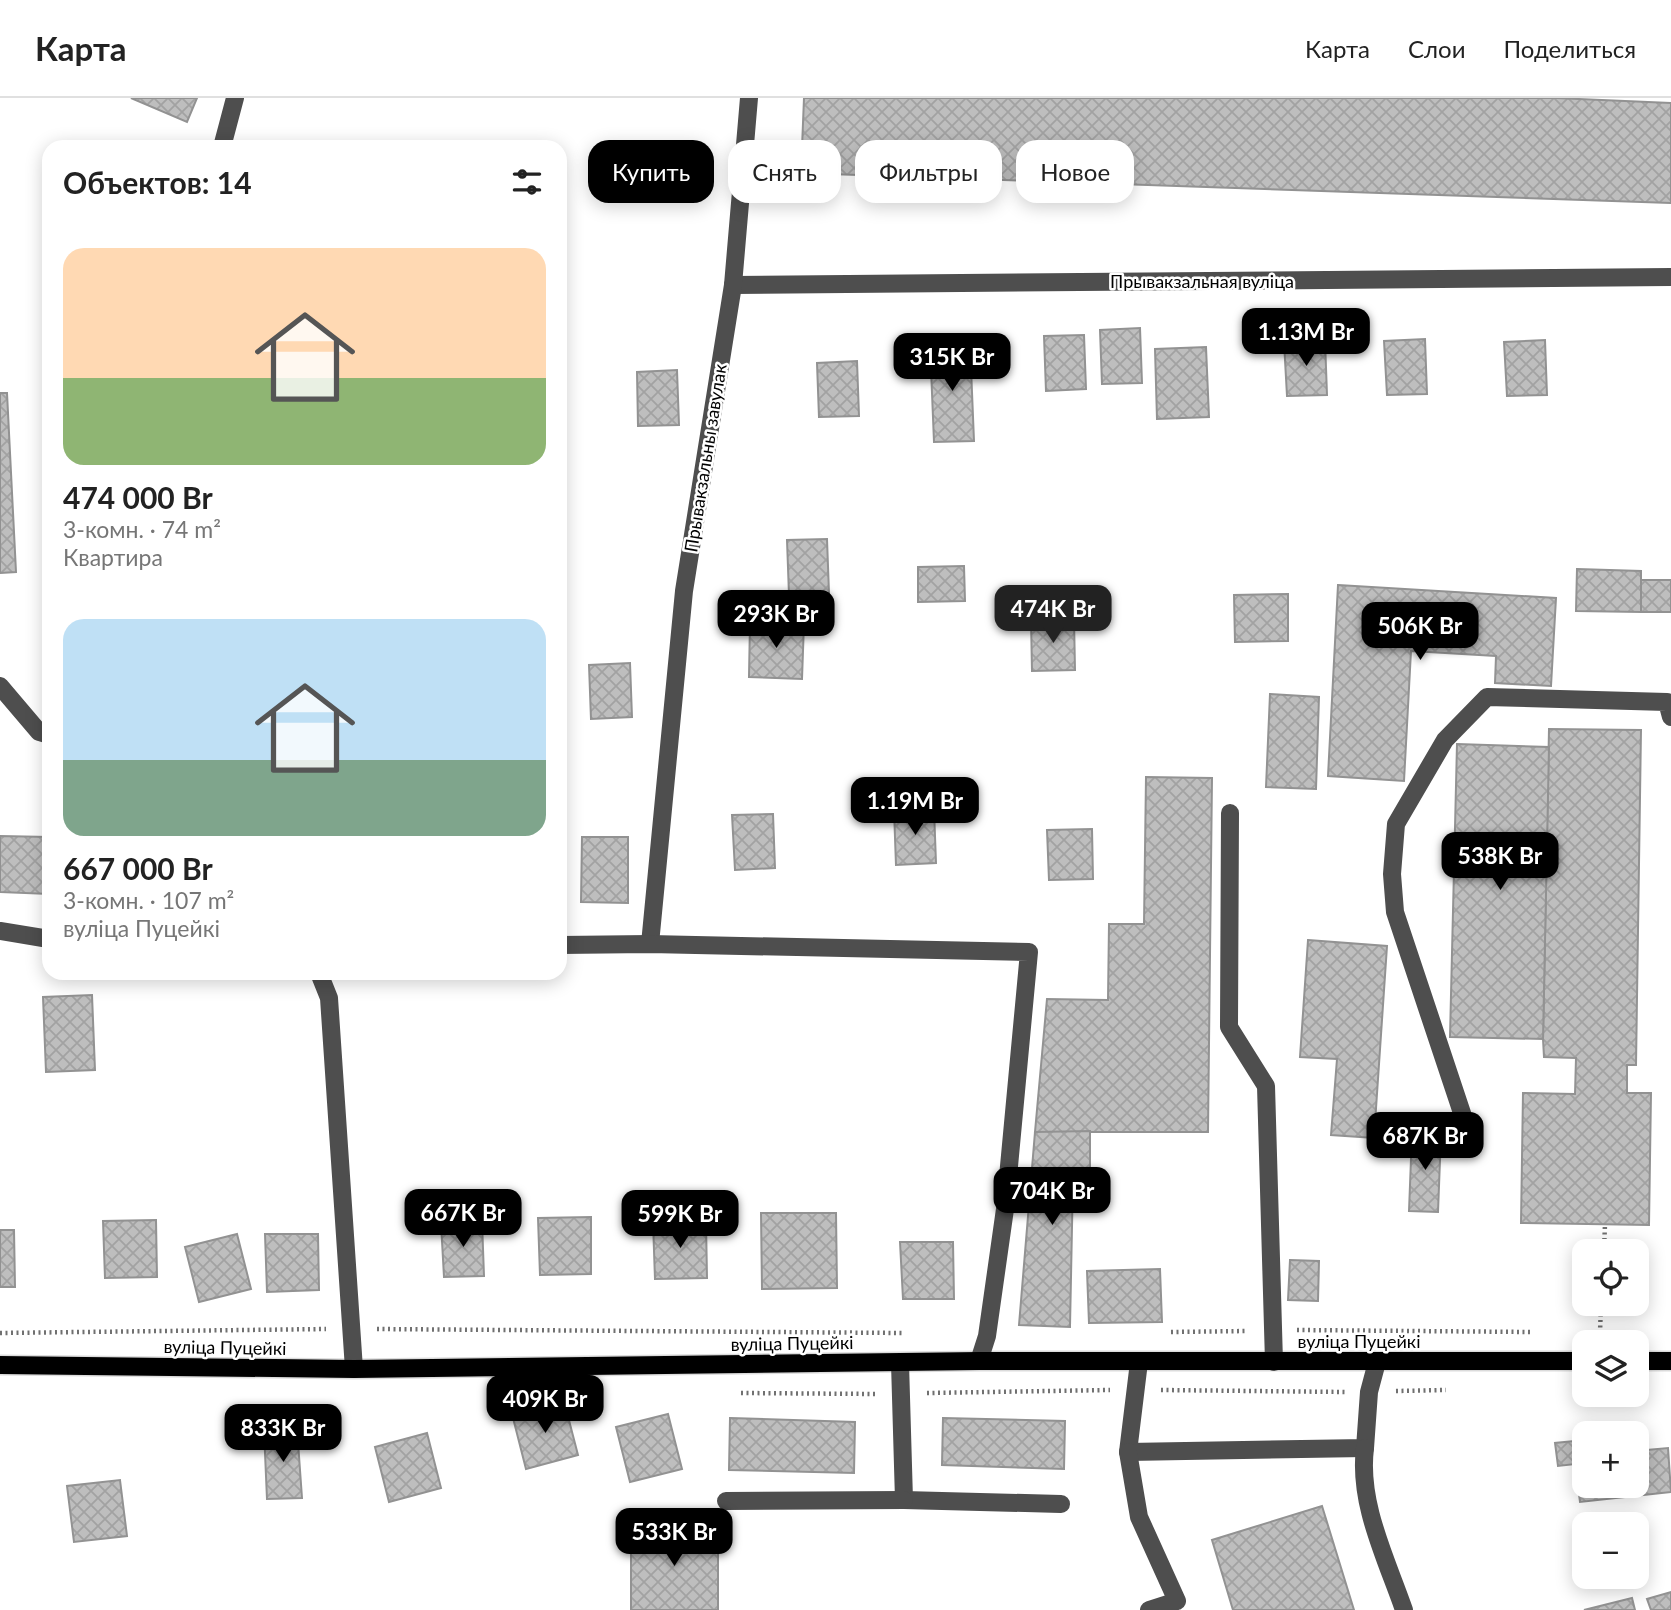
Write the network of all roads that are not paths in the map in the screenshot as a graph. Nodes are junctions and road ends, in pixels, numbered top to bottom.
1 (235, 98) edge
2 (748, 98) edge
3 (224, 140) edge
4 (1671, 277) edge
5 (733, 285) junction
6 (0, 686) edge
7 (1671, 717) edge
8 (42, 733) edge
9 (1230, 813) dead end
10 (0, 931) edge
11 (42, 938) edge
12 (650, 944) junction
13 (567, 945) edge
14 (322, 980) edge
15 (1462, 1116) dead end
16 (979, 1361) junction
17 (1572, 1361) edge
18 (1649, 1361) edge
19 (1671, 1361) edge
20 (1139, 1362) junction
21 (1274, 1362) junction
22 (1377, 1362) junction
23 (900, 1363) junction
24 (0, 1365) edge
25 (354, 1369) junction
26 (1365, 1448) junction
27 (1128, 1452) junction
28 (904, 1500) junction
29 (726, 1501) dead end
30 (1061, 1504) dead end
31 (1149, 1610) edge
32 (1404, 1610) edge

1 - 3 street
2 - 5 street, Прывакзальны завулак
4 - 5 street, Прывакзальная вуліца
5 - 12 street, Прывакзальны завулак
6 - 8 street
7 - 15 street
9 - 21 street
10 - 11 street
12 - 13 street
12 - 16 street
14 - 25 street
16 - 20 main road, вуліца Пуцейкі
16 - 23 main road, вуліца Пуцейкі
17 - 22 main road, вуліца Пуцейкі
18 - 19 main road
20 - 21 main road, вуліца Пуцейкі
20 - 27 street
21 - 22 main road, вуліца Пуцейкі
22 - 26 street
23 - 25 main road, вуліца Пуцейкі
23 - 28 street
24 - 25 main road, вуліца Пуцейкі
26 - 27 street
26 - 32 street
27 - 31 street
28 - 29 street
28 - 30 street

